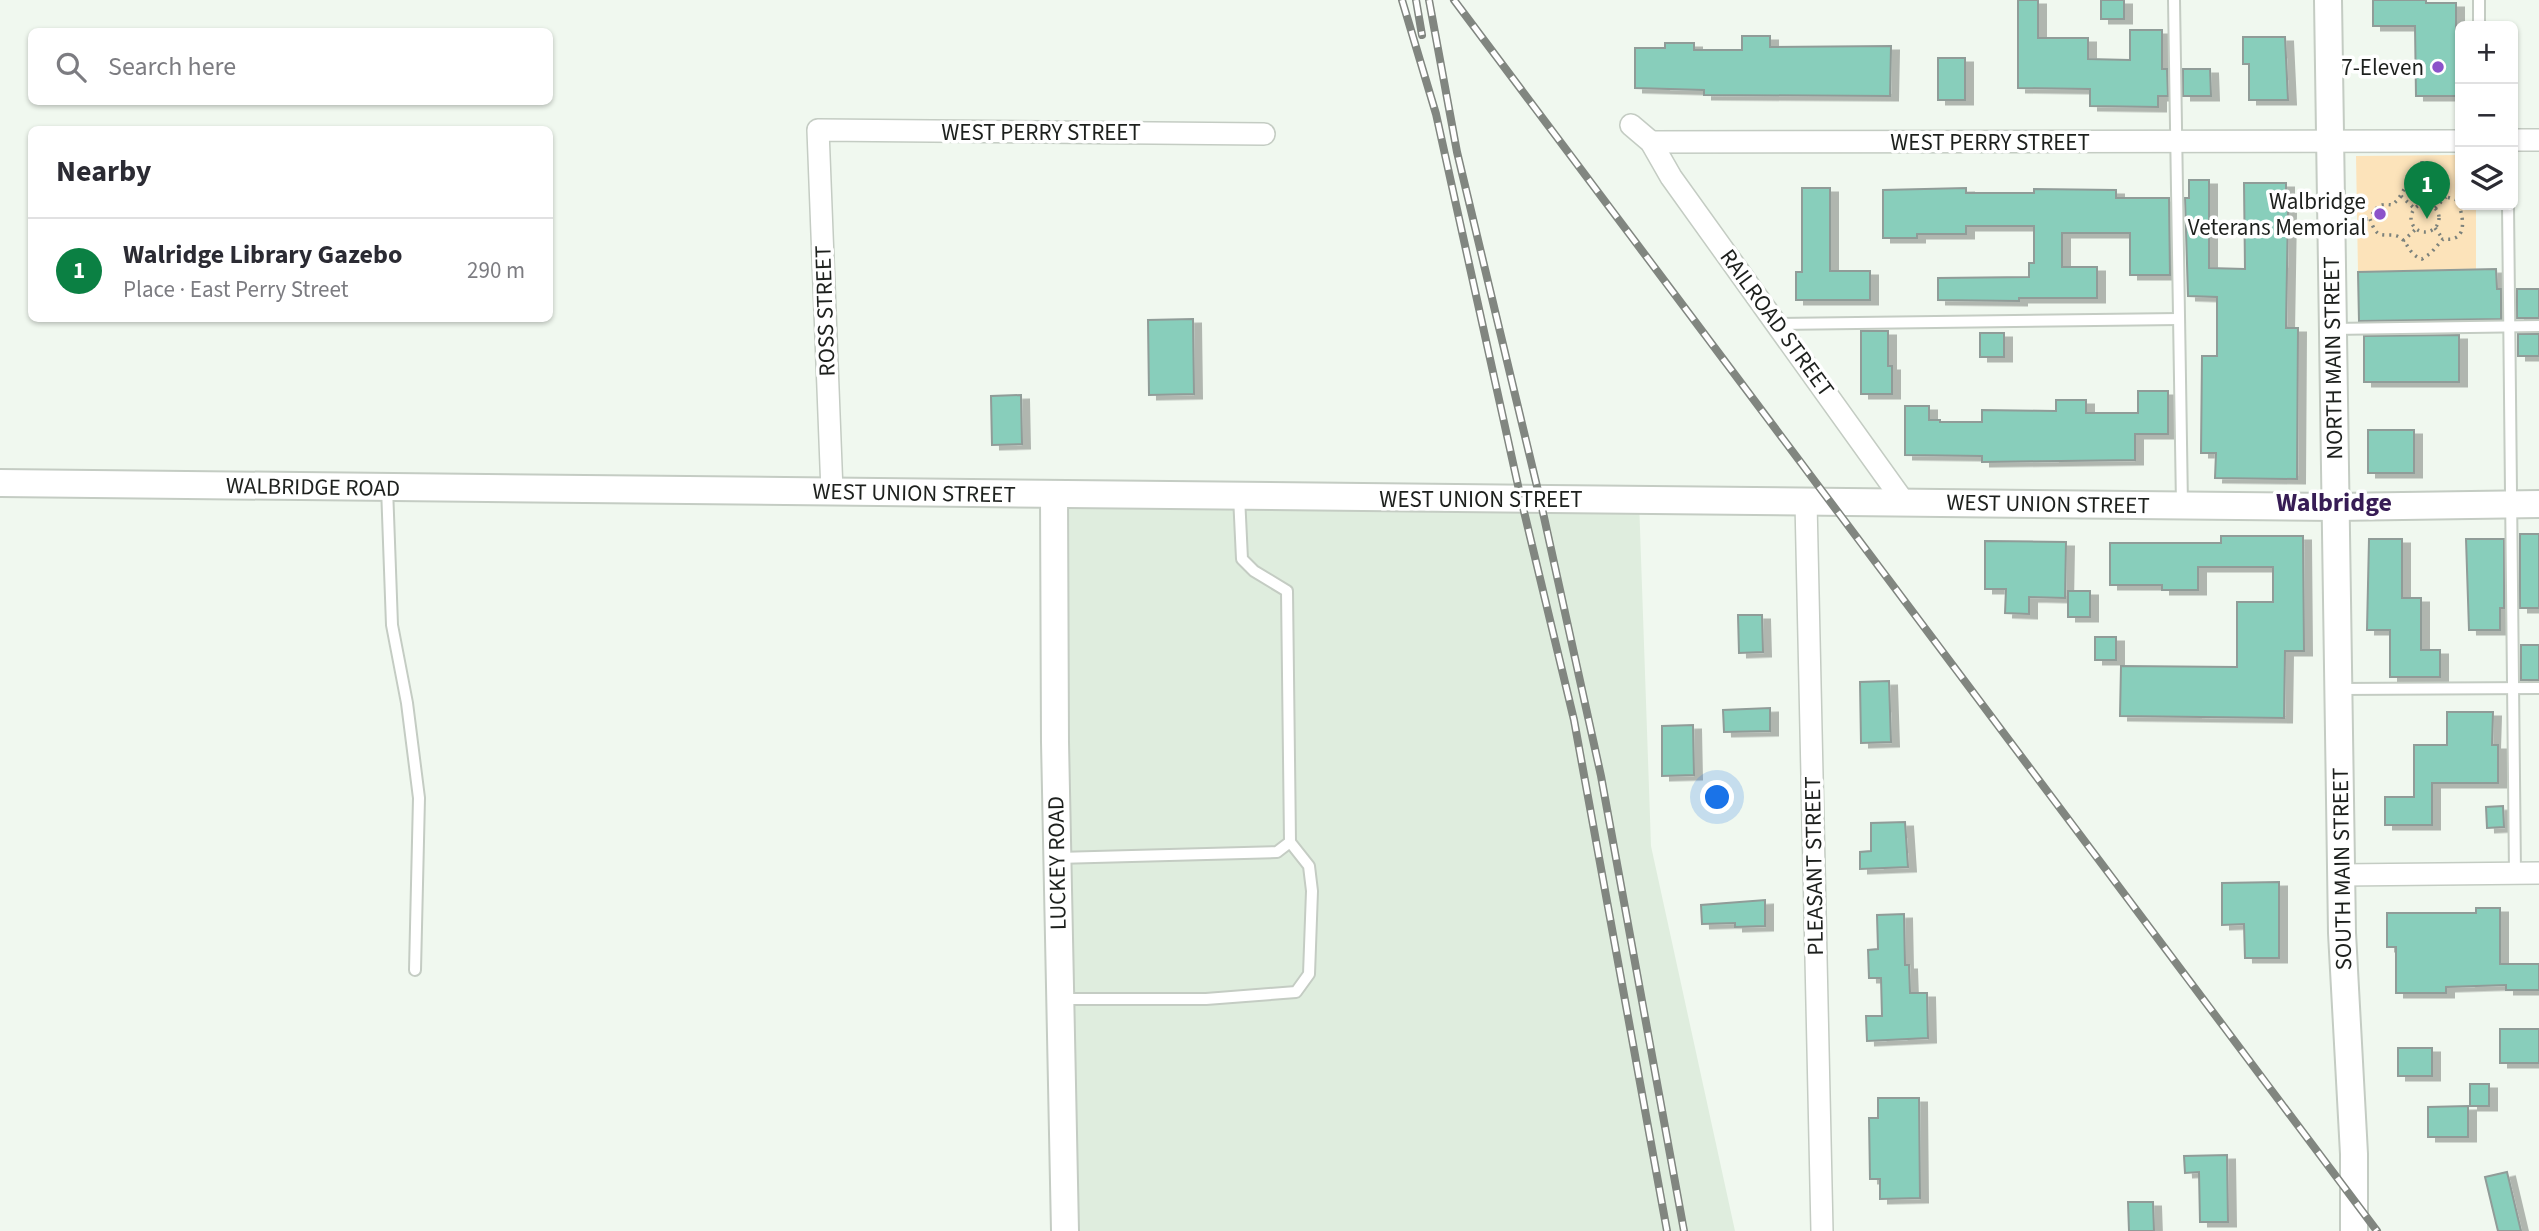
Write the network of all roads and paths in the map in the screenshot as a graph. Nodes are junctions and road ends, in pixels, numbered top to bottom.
1 (2174, 0) edge
2 (2328, 0) edge
3 (2479, 0) edge
4 (2479, 21) edge
5 (1631, 125) dead end
6 (818, 130) joint
7 (1264, 134) dead end
8 (2518, 140) edge
9 (2539, 140) edge
10 (2455, 141) edge
11 (1651, 142) junction
12 (2177, 142) junction
13 (2330, 142) junction
14 (2422, 155) dead end
15 (2422, 177) junction
16 (2401, 196) junction
17 (2446, 197) junction
18 (2435, 208) junction
19 (2415, 209) junction
20 (2508, 210) edge
21 (2359, 219) dead end
22 (2370, 219) junction
23 (2435, 228) junction
24 (2416, 229) junction
25 (2443, 239) junction
26 (2403, 241) junction
27 (2179, 319) junction
28 (1777, 324) junction
29 (2510, 326) junction
30 (2539, 326) edge
31 (2332, 329) junction
32 (0, 483) edge
33 (387, 487) junction
34 (627, 490) joint
35 (832, 492) junction
36 (1054, 495) junction
37 (1239, 496) junction
38 (1807, 502) junction
39 (1904, 502) junction
40 (2511, 504) junction
41 (2539, 504) edge
42 (2182, 505) junction
43 (2335, 507) junction
44 (2513, 688) junction
45 (2539, 688) edge
46 (2338, 689) junction
47 (1290, 842) junction
48 (1057, 858) junction
49 (2515, 873) junction
50 (2539, 873) edge
51 (2341, 875) junction
52 (415, 970) dead end
53 (1060, 999) junction
54 (1065, 1231) edge
55 (1822, 1231) edge
56 (2354, 1231) edge

1 - 12 lane
2 - 13 street, NORTH MAIN STREET
3 - 4 lane
5 - 11 street, RAILROAD STREET
6 - 7 street, WEST PERRY STREET
6 - 35 street, ROSS STREET
8 - 9 street
10 - 13 street, WEST PERRY STREET
11 - 12 street, WEST PERRY STREET
11 - 28 street, RAILROAD STREET
12 - 13 street, WEST PERRY STREET
12 - 27 lane
13 - 31 street, NORTH MAIN STREET
14 - 15 path
15 - 16 path
15 - 17 path
16 - 19 path
16 - 22 path
17 - 18 path
17 - 25 path
18 - 19 path
18 - 23 path
19 - 24 path
20 - 29 lane
21 - 22 path
22 - 26 path
23 - 24 path
23 - 25 path
24 - 26 path
25 - 26 path
27 - 28 lane
27 - 42 lane
28 - 39 street, RAILROAD STREET
29 - 30 lane
29 - 31 lane
29 - 40 lane
31 - 43 street, NORTH MAIN STREET
32 - 33 street, WALBRIDGE ROAD
33 - 34 street, WALBRIDGE ROAD
33 - 52 lane
34 - 35 street, WEST UNION STREET
35 - 36 street, WEST UNION STREET
36 - 37 street, WEST UNION STREET
36 - 48 street, LUCKEY ROAD
37 - 38 street, WEST UNION STREET
37 - 47 lane
38 - 39 street, WEST UNION STREET
38 - 55 street, PLEASANT STREET
39 - 42 street, WEST UNION STREET
40 - 41 street, WEST UNION STREET
40 - 43 street, WEST UNION STREET
40 - 44 lane
42 - 43 street, WEST UNION STREET
43 - 46 street, SOUTH MAIN STREET
44 - 45 lane
44 - 46 lane
44 - 49 lane
46 - 51 street, SOUTH MAIN STREET
47 - 48 lane
47 - 53 lane
48 - 53 street, LUCKEY ROAD
49 - 50 street
49 - 51 street
51 - 56 street, SOUTH MAIN STREET
53 - 54 street, LUCKEY ROAD

